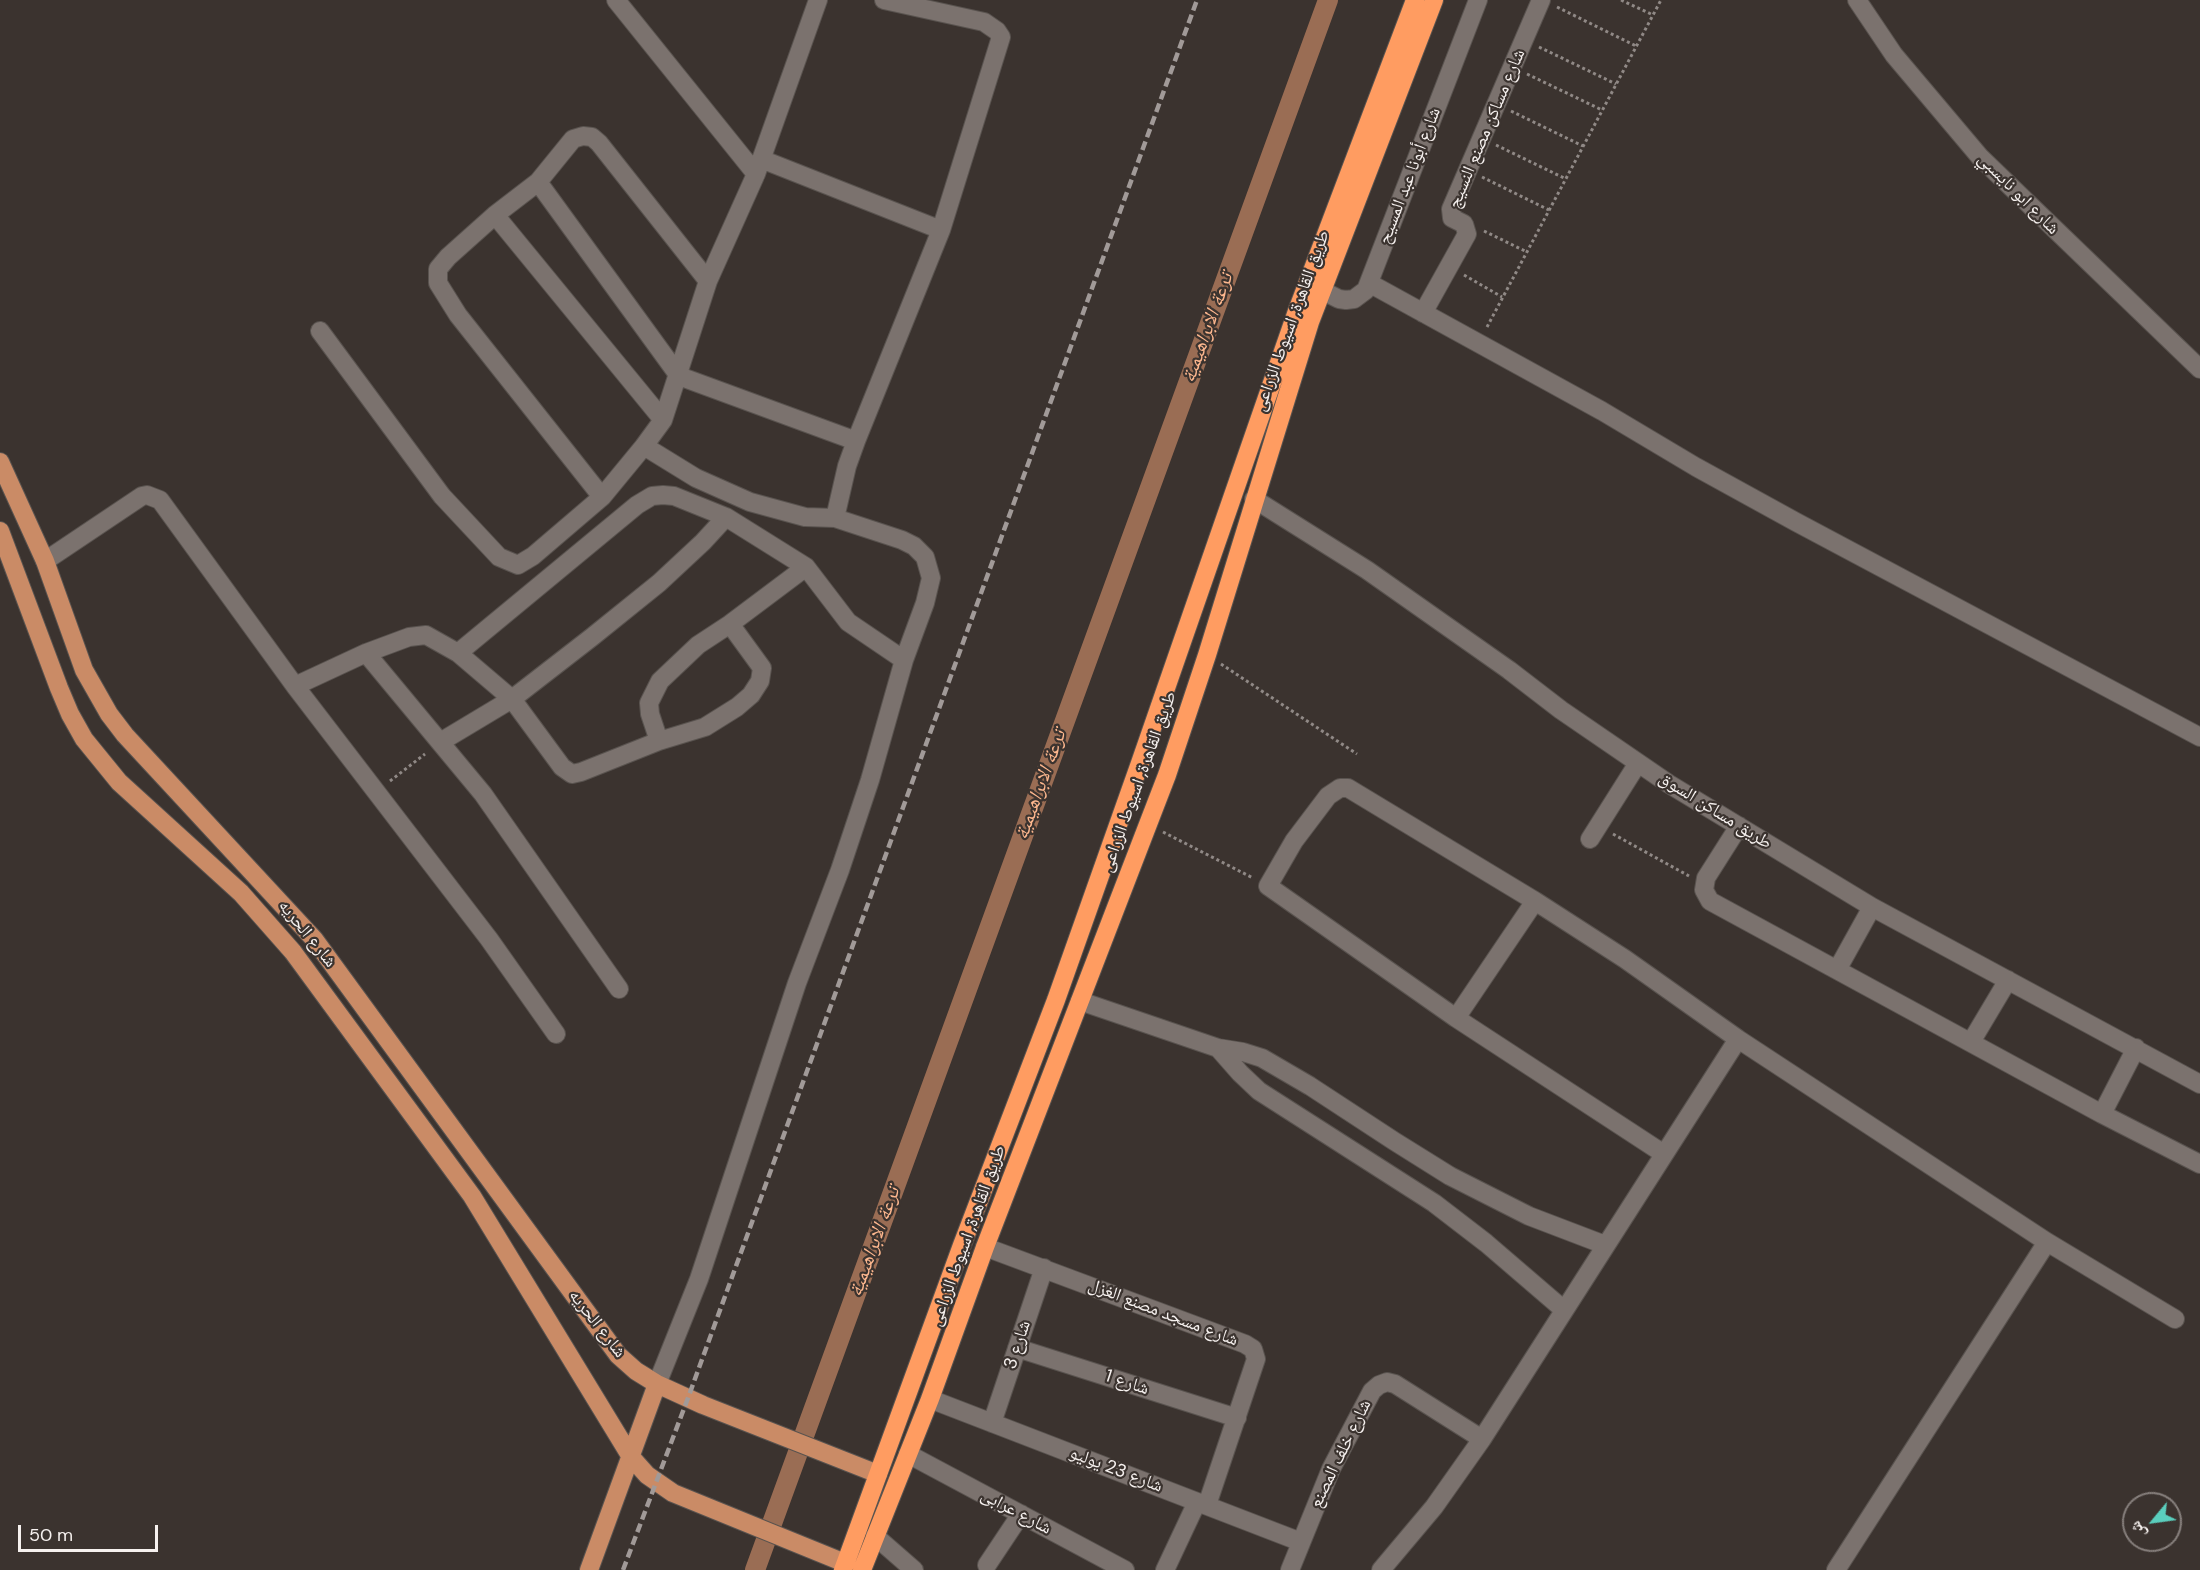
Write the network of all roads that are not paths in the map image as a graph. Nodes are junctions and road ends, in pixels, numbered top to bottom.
1 (616, 0) edge
2 (818, 0) edge
3 (884, 0) edge
4 (1415, 0) edge
5 (1434, 0) edge
6 (1478, 0) edge
7 (1857, 0) edge
8 (1547, 3) edge
9 (1368, 151) junction
10 (758, 166) junction
11 (538, 182) junction
12 (495, 214) junction
13 (942, 230) junction
14 (708, 281) junction
15 (1369, 283) junction
16 (1315, 287) junction
17 (1423, 313) junction
18 (320, 331) dead end
19 (2200, 369) edge
20 (679, 376) junction
21 (663, 420) junction
22 (856, 441) junction
23 (644, 446) junction
24 (0, 462) edge
25 (602, 497) junction
26 (1254, 499) junction
27 (726, 517) junction
28 (835, 518) junction
29 (0, 531) edge
30 (45, 561) junction
31 (806, 567) junction
32 (730, 624) junction
33 (366, 653) junction
34 (458, 653) junction
35 (904, 660) junction
36 (295, 686) junction
37 (512, 699) junction
38 (2200, 737) edge
39 (442, 741) junction
40 (659, 741) junction
41 (1638, 763) junction
42 (194, 808) junction
43 (1739, 826) junction
44 (173, 831) junction
45 (1594, 832) road end
46 (1535, 901) junction
47 (1872, 907) junction
48 (1837, 970) junction
49 (2008, 980) junction
50 (620, 989) dead end
51 (1080, 1001) junction
52 (1456, 1018) junction
53 (556, 1034) dead end
54 (1738, 1039) junction
55 (1971, 1042) junction
56 (1218, 1048) junction
57 (2136, 1048) junction
58 (2200, 1084) edge
59 (2102, 1114) junction
60 (1664, 1154) junction
61 (2200, 1164) edge
62 (1450, 1176) junction
63 (1434, 1203) junction
64 (2047, 1242) junction
65 (1605, 1245) junction
66 (985, 1247) junction
67 (1044, 1268) junction
68 (1564, 1310) junction
69 (2175, 1319) dead end
70 (1017, 1348) junction
71 (657, 1384) junction
72 (930, 1399) junction
73 (1237, 1418) junction
74 (992, 1423) junction
75 (1482, 1439) junction
76 (908, 1454) junction
77 (631, 1457) junction
78 (878, 1474) junction
79 (1202, 1504) junction
80 (1020, 1514) junction
81 (875, 1536) junction
82 (1300, 1542) junction
83 (987, 1565) dead end
84 (850, 1568) edge
85 (589, 1570) edge
86 (914, 1570) edge
87 (1125, 1570) edge
88 (1165, 1570) edge
89 (1290, 1570) edge
90 (1381, 1570) edge
91 (1836, 1570) edge

1 - 10 street
2 - 10 street
3 - 13 street
4 - 9 highway, طريق القاهرة, اسيوط الزراعى
5 - 9 highway, طريق القاهرة, اسيوط الزراعى
6 - 15 street, شارع أبونا عبد المسيح
7 - 19 street, شارع ابو نايسبي
8 - 17 street, شارع مساكن مصنع النسيج
9 - 16 highway, طريق القاهرة, اسيوط الزراعى
10 - 13 street
10 - 14 street
11 - 12 street
11 - 14 street
11 - 20 street
12 - 21 street
12 - 25 street
13 - 22 street
14 - 20 street
15 - 16 street
15 - 17 street
16 - 26 highway, طريق القاهرة, اسيوط الزراعى
16 - 78 highway, طريق القاهرة, اسيوط الزراعى
17 - 38 street
18 - 25 street
20 - 21 street
20 - 22 street
21 - 23 street
22 - 28 street
23 - 25 street
23 - 28 street
24 - 30 main road, شارع الحريه
26 - 41 street, طريق مساكن السوق
26 - 51 highway, طريق القاهرة, اسيوط الزراعى
27 - 31 street
27 - 34 street
27 - 37 street
28 - 35 street
29 - 44 main road, شارع الحريه
30 - 36 street
30 - 42 main road, شارع الحريه
31 - 32 street
31 - 35 street
32 - 40 street
32 - 40 street
33 - 34 street
33 - 36 street
33 - 39 street
34 - 37 street
35 - 71 street
36 - 53 street
37 - 39 street
37 - 40 street
39 - 50 street
41 - 43 street, طريق مساكن السوق
41 - 45 street
42 - 44 main road
42 - 71 main road, شارع الحريه
43 - 47 street, طريق مساكن السوق
43 - 48 street
44 - 77 main road, شارع الحريه
46 - 52 street
46 - 52 street
46 - 54 street
47 - 48 street
47 - 49 street, طريق مساكن السوق
48 - 55 street
49 - 55 street
49 - 57 street, طريق مساكن السوق
51 - 56 street
51 - 66 highway, طريق القاهرة, اسيوط الزراعى
52 - 60 street
54 - 60 street
54 - 64 street
55 - 59 street
56 - 62 street
56 - 63 street
57 - 58 street, طريق مساكن السوق
57 - 59 street
59 - 61 street
60 - 65 street
62 - 63 street
62 - 65 street
63 - 68 street
64 - 69 street
64 - 91 street
65 - 68 street
66 - 67 street, شارع مسجد مصنع الغزل
66 - 72 highway, طريق القاهرة, اسيوط الزراعى
67 - 70 street, شارع 3
67 - 73 street, شارع مسجد مصنع الغزل
68 - 75 street
70 - 73 street, شارع 1
70 - 74 street, شارع 3
71 - 77 main road
71 - 78 main road, شارع الحريه
72 - 74 street, شارع 23 يوليو
72 - 76 highway, طريق القاهرة, اسيوط الزراعى
73 - 79 street, شارع مسجد مصنع الغزل
74 - 79 street, شارع 23 يوليو
75 - 82 street, شارع خلف المصنع
75 - 90 street
76 - 80 street, شارع عرابى
76 - 81 highway, طريق القاهرة, اسيوط الزراعى
77 - 84 main road, شارع الحريه
77 - 85 main road
78 - 84 highway, طريق القاهرة, اسيوط الزراعى
79 - 82 street, شارع 23 يوليو
79 - 88 street, شارع مسجد مصنع الغزل
80 - 83 street
80 - 87 street, شارع عرابى
81 - 84 highway, طريق القاهرة, اسيوط الزراعى
81 - 86 street
82 - 89 street, شارع خلف المصنع

